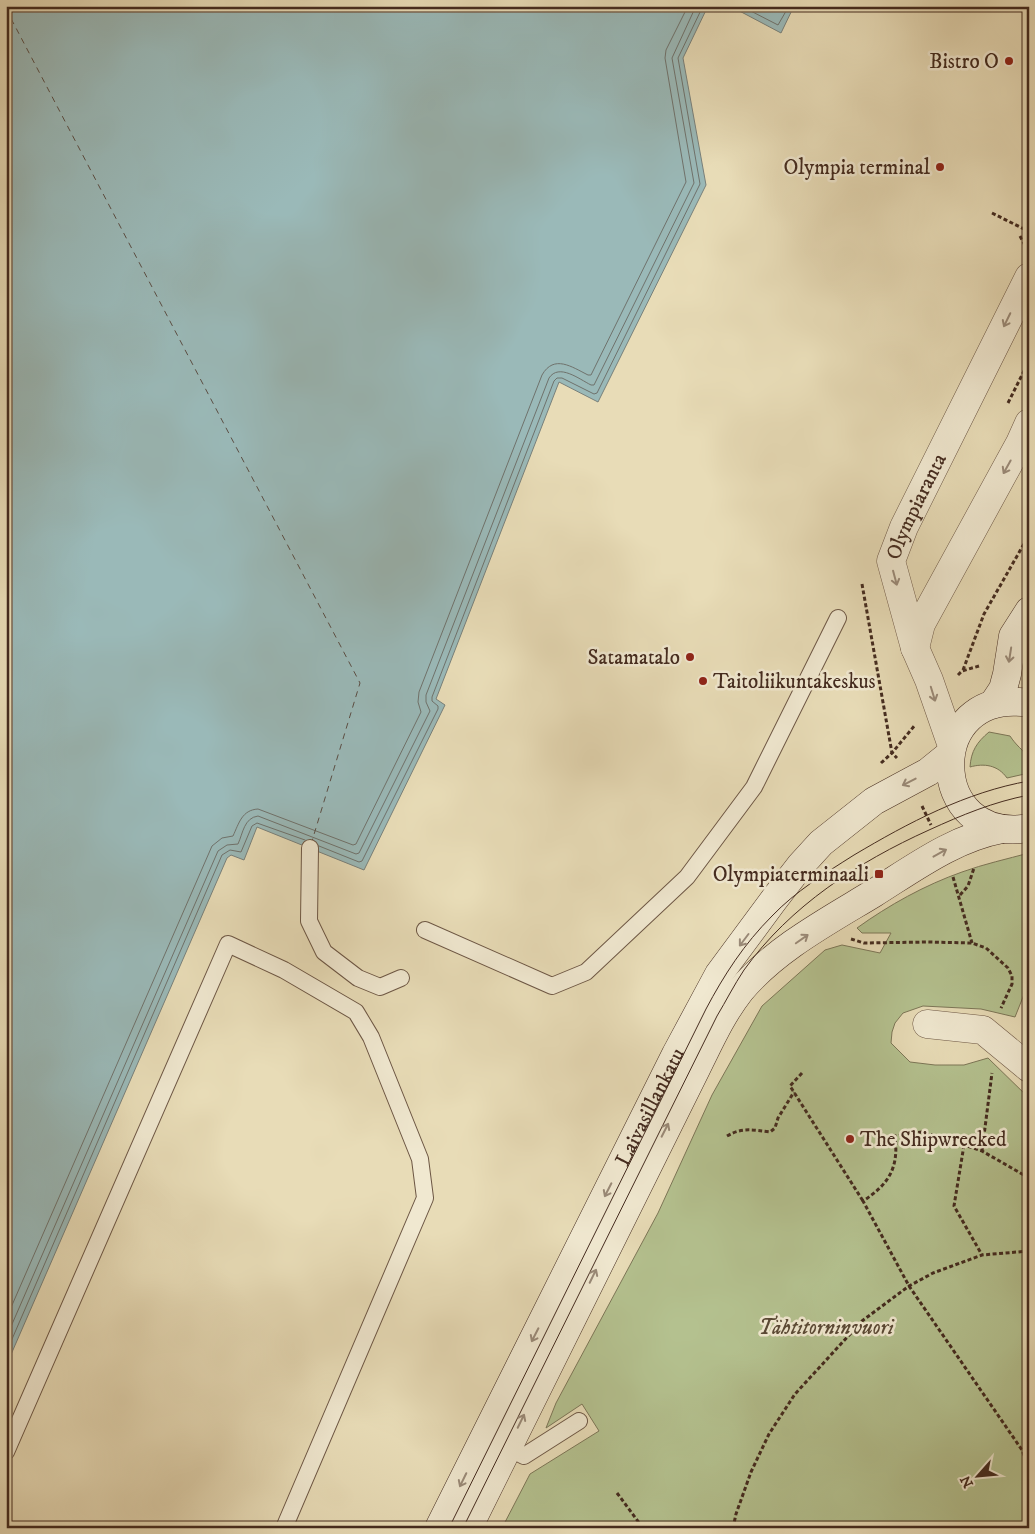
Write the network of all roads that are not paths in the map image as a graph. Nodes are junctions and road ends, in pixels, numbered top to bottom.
1 (1029, 277) edge
2 (1029, 423) edge
3 (1029, 611) edge
4 (838, 618) dead end
5 (915, 648) junction
6 (1029, 703) edge
7 (993, 704) junction
8 (951, 751) junction
9 (1002, 828) junction
10 (1029, 828) edge
11 (310, 848) dead end
12 (425, 930) dead end
13 (401, 978) dead end
14 (927, 1024) dead end
15 (1029, 1068) edge
16 (579, 1421) dead end
17 (496, 1443) junction
18 (6, 1452) edge
19 (284, 1528) edge
20 (439, 1528) edge
21 (468, 1528) edge

1 -> 5 main road, Olympiaranta
2 -> 5 main road
3 -> 7 main road
4 - 12 lane
5 -> 8 main road, Olympiaranta
6 - 7 main road, Laivasillankatu
7 - 8 main road, Laivasillankatu
8 - 9 main road, Laivasillankatu
8 -> 17 main road, Laivasillankatu
9 - 10 main road, Laivasillankatu
17 -> 9 main road, Laivasillankatu
11 - 13 lane
14 - 15 main road
16 - 17 lane
17 -> 20 main road, Laivasillankatu
17 - 21 main road, Laivasillankatu
18 - 19 lane

